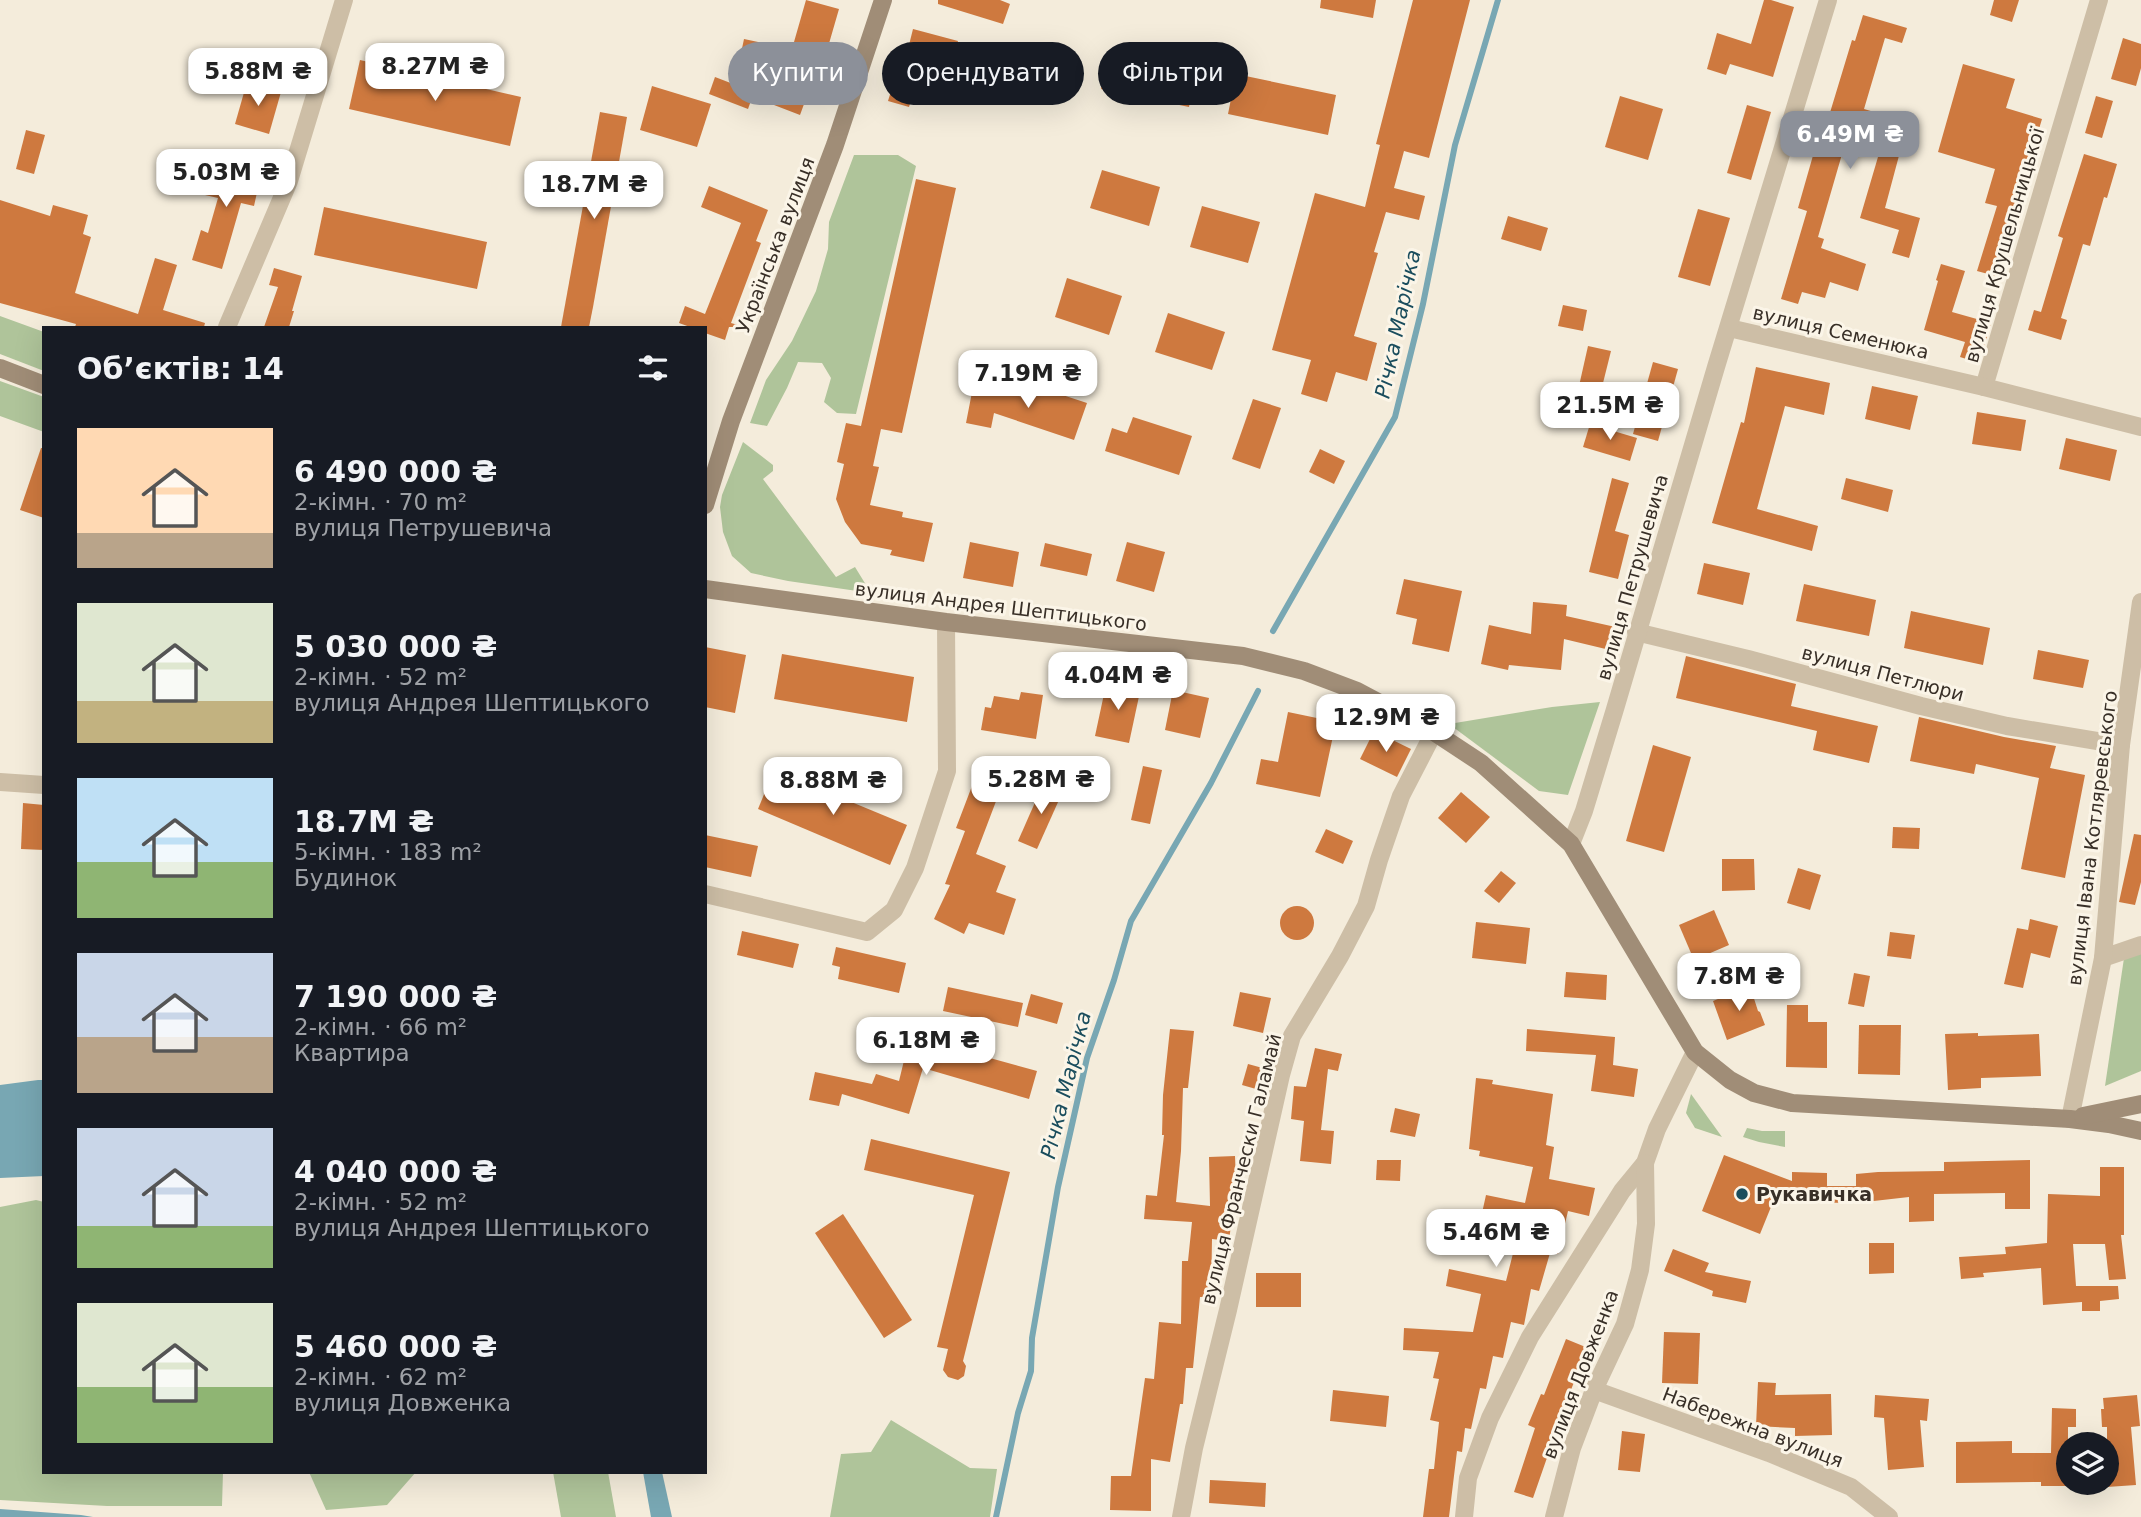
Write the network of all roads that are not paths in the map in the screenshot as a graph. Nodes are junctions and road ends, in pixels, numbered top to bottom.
1 (344, 0) edge
2 (883, 0) edge
3 (1828, 0) edge
4 (2099, 0) edge
5 (227, 326) edge
6 (1729, 328) junction
7 (0, 368) edge
8 (42, 384) edge
9 (1984, 387) junction
10 (2141, 427) edge
11 (707, 499) edge
12 (707, 589) edge
13 (2141, 602) edge
14 (946, 622) junction
15 (1636, 632) junction
16 (1434, 732) junction
17 (2122, 745) junction
18 (0, 782) edge
19 (42, 785) edge
20 (1571, 844) junction
21 (707, 894) edge
22 (2141, 945) edge
23 (2103, 957) junction
24 (1695, 1052) junction
25 (2141, 1104) edge
26 (2070, 1119) junction
27 (2141, 1131) edge
28 (1645, 1163) junction
29 (1594, 1390) junction
30 (1181, 1517) edge
31 (1464, 1517) edge
32 (1554, 1517) edge
33 (1889, 1517) edge

1 - 5 street
2 - 11 street, Українська вулиця
3 - 6 street, вулиця Петрушевича
4 - 9 street, вулиця Крушельницької
6 - 9 street, вулиця Семенюка
6 - 15 street, вулиця Петрушевича
7 - 8 street
9 - 10 street, вулиця Крушельницької
12 - 14 street, вулиця Андрея Шептицького
13 - 17 street, вулиця Івана Котляревського
14 - 16 street, вулиця Андрея Шептицького
14 - 21 street
15 - 17 street, вулиця Петлюри
15 - 20 street, вулиця Петрушевича
16 - 20 street, вулиця Андрея Шептицького
16 - 30 street, вулиця Франчески Галамай
17 - 23 street, вулиця Івана Котляревського
18 - 19 street
20 - 24 street, вулиця Андрея Шептицького
22 - 23 street
23 - 26 street, вулиця Івана Котляревського
24 - 26 street, вулиця Андрея Шептицького
24 - 28 street, вулиця Довженка
25 - 26 street
26 - 27 street
28 - 29 street, вулиця Довженка
28 - 31 street, вулиця Довженка
29 - 32 street, вулиця Довженка
29 - 33 street, Набережна вулиця

